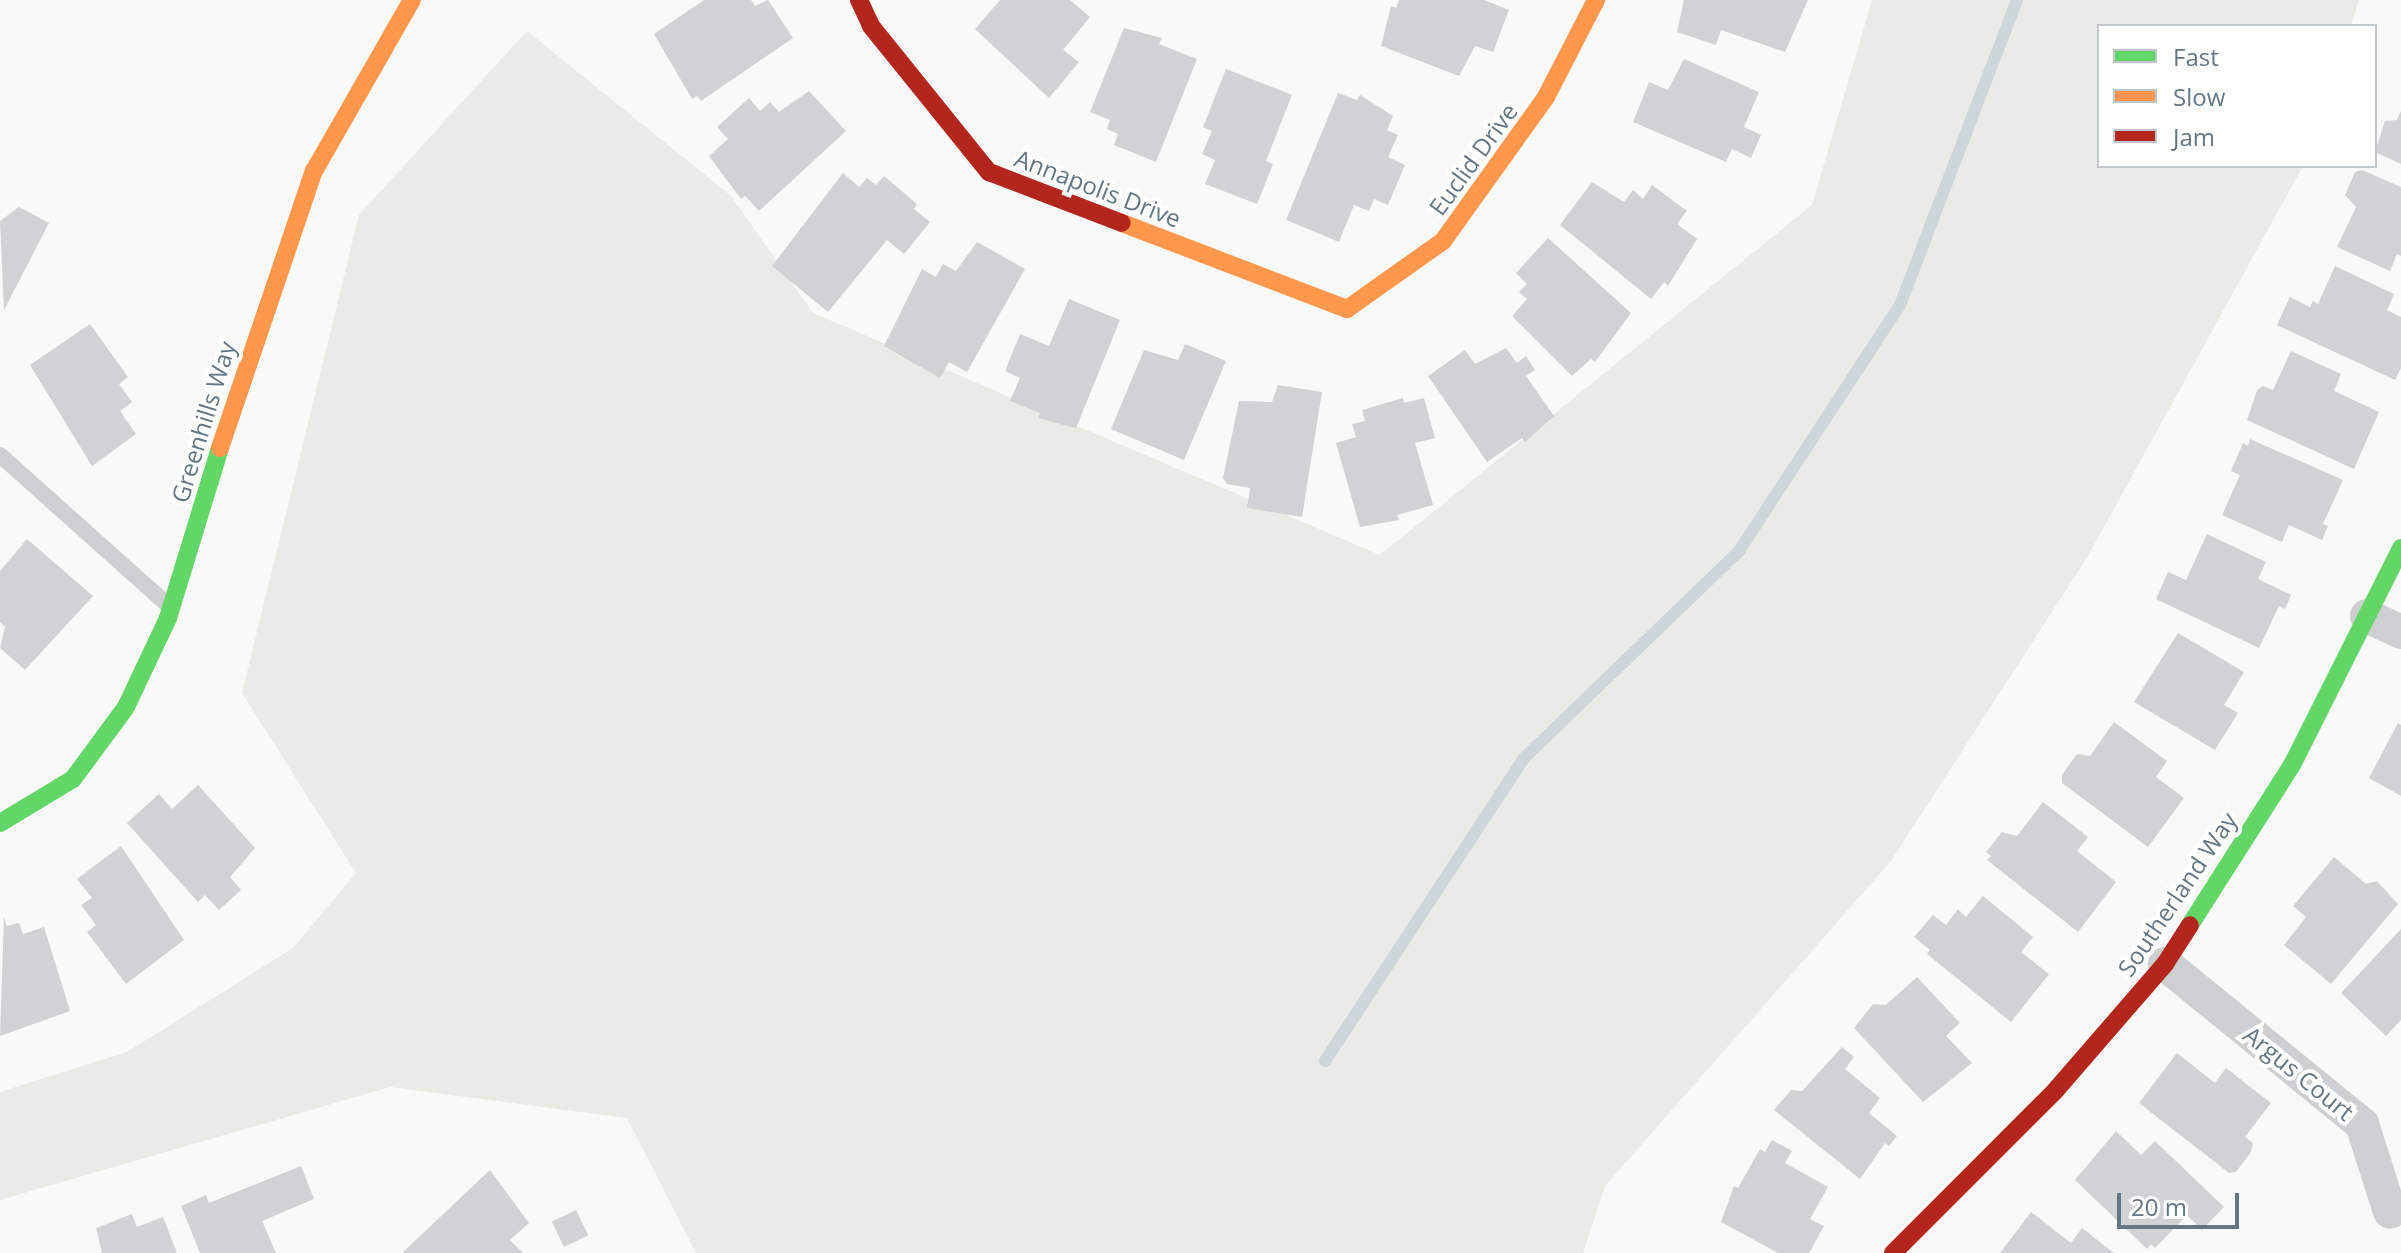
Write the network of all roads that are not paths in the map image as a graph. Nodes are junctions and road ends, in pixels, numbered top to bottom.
1 (412, 0) edge
2 (859, 0) edge
3 (1596, 0) edge
4 (1347, 309) joint
5 (0, 455) edge
6 (2401, 548) edge
7 (171, 608) junction
8 (2367, 616) junction
9 (2401, 632) edge
10 (0, 823) edge
11 (2165, 964) junction
12 (2390, 1212) dead end
13 (1893, 1253) edge

1 - 7 street, Greenhills Way
2 - 4 street, Annapolis Drive
3 - 4 street, Euclid Drive
5 - 7 lane
6 - 8 street, Southerland Way
7 - 10 street, Greenhills Way
8 - 9 street
8 - 11 street, Southerland Way
11 - 12 street, Argus Court
11 - 13 street, Southerland Way

